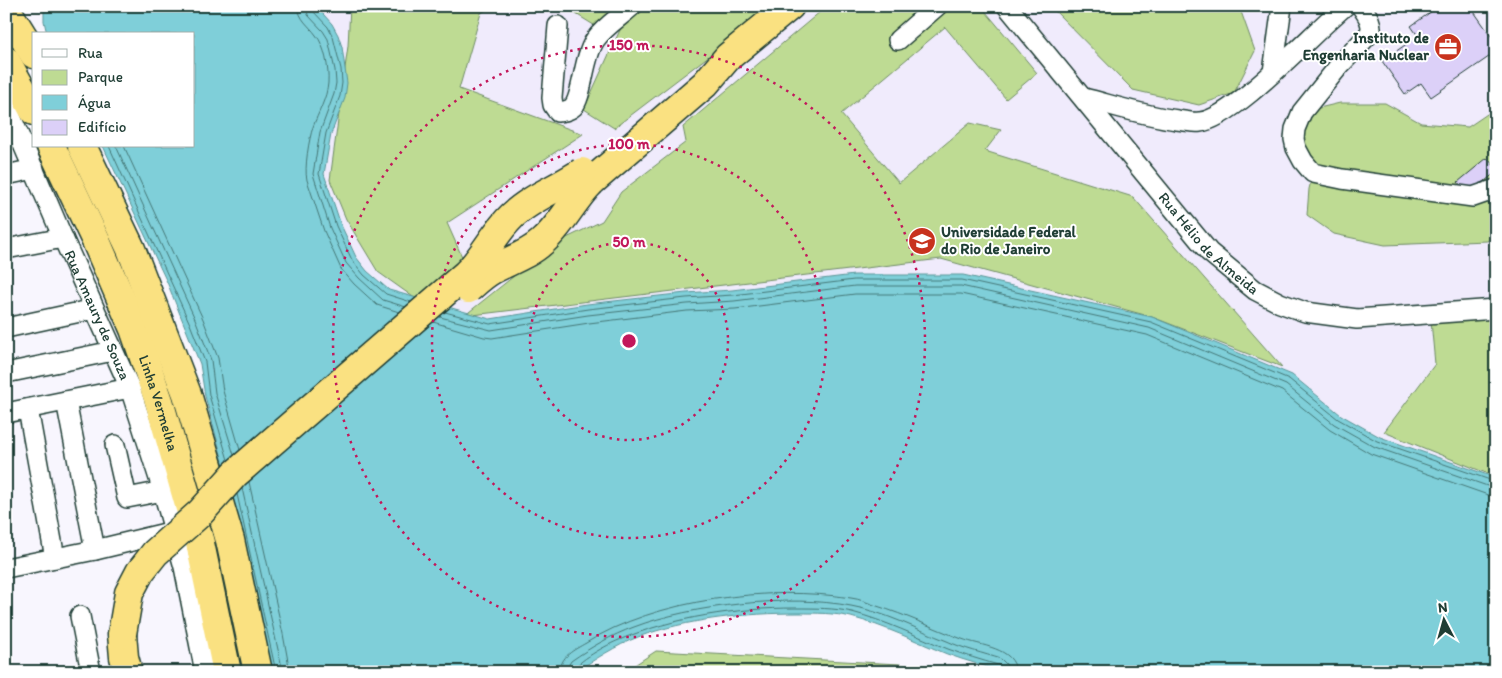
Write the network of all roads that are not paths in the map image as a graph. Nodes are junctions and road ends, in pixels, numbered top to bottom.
1 (18, 6) edge
2 (632, 6) edge
3 (790, 6) edge
4 (938, 6) edge
5 (1007, 6) edge
6 (1282, 6) edge
7 (1345, 6) edge
8 (1361, 6) edge
9 (6, 9) edge
10 (1323, 14) edge
11 (558, 26) dead end
12 (32, 36) edge
13 (898, 40) dead end
14 (32, 51) edge
15 (6, 61) edge
16 (1273, 72) junction
17 (1084, 98) junction
18 (6, 105) edge
19 (32, 107) edge
20 (638, 133) junction
21 (51, 148) edge
22 (83, 148) edge
23 (34, 169) junction
24 (6, 175) edge
25 (1496, 189) edge
26 (63, 238) junction
27 (6, 249) edge
28 (94, 309) junction
29 (1496, 309) edge
30 (6, 328) edge
31 (113, 351) junction
32 (6, 373) edge
33 (130, 388) junction
34 (66, 401) junction
35 (28, 409) junction
36 (6, 413) edge
37 (116, 445) dead end
38 (163, 491) junction
39 (200, 513) junction
40 (174, 531) junction
41 (94, 550) junction
42 (56, 558) junction
43 (6, 568) edge
44 (80, 616) dead end
45 (91, 672) edge
46 (128, 672) edge
47 (205, 672) edge
48 (227, 672) edge
49 (258, 672) edge

1 - 12 highway
2 - 11 street
3 - 20 highway
4 - 13 street
5 - 17 street, Rua Hélio de Almeida
6 - 16 street
7 - 10 street
8 - 25 street
9 - 14 highway
10 - 16 street
15 - 19 highway
16 - 17 street
17 - 29 street, Rua Hélio de Almeida
18 - 23 street, Rua Amaury de Souza
20 - 39 highway, bridge
20 - 39 highway, bridge
21 - 48 highway, Linha Vermelha
22 - 49 highway, Linha Vermelha
23 - 24 street
23 - 26 street, Rua Amaury de Souza
26 - 27 street
26 - 28 street, Rua Amaury de Souza
28 - 30 street
28 - 31 street, Rua Amaury de Souza
31 - 32 street
31 - 33 street, Rua Amaury de Souza
33 - 34 street
33 - 38 street, Rua Amaury de Souza
34 - 35 street
34 - 41 street
35 - 36 street
35 - 42 street
37 - 38 street
38 - 40 street, Rua Amaury de Souza
39 - 46 highway, bridge
40 - 41 street
40 - 47 street, Rua Amaury de Souza
41 - 42 street
42 - 43 street
44 - 45 street

